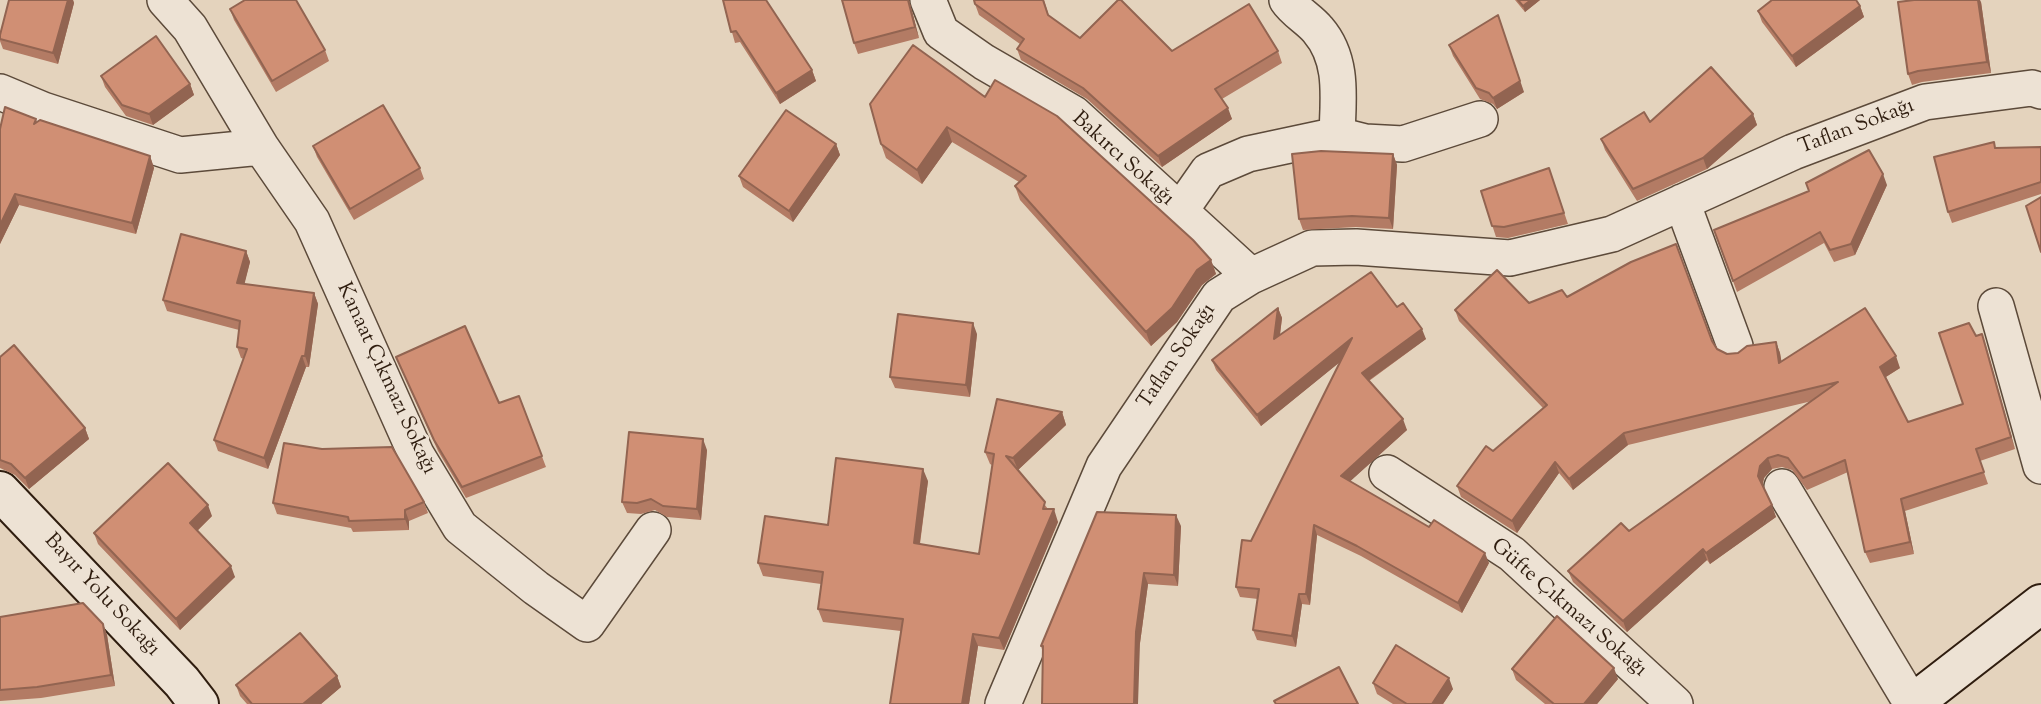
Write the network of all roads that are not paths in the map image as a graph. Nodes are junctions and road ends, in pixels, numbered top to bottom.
1 (165, 0) edge
2 (928, 0) edge
3 (1287, 0) edge
4 (2041, 91) edge
5 (0, 92) edge
6 (1480, 119) dead end
7 (1336, 135) junction
8 (261, 148) junction
9 (1682, 202) junction
10 (1180, 211) junction
11 (1251, 276) junction
12 (1997, 306) dead end
13 (1735, 346) dead end
14 (2041, 466) edge
15 (1387, 473) dead end
16 (1782, 487) dead end
17 (0, 491) edge
18 (653, 530) dead end
19 (2041, 604) edge
20 (199, 704) edge
21 (1003, 704) edge
22 (1675, 704) edge
23 (1912, 704) edge

1 - 8 street, Kanaat Çıkmazı Sokağı
2 - 10 street, Bakırcı Sokağı
3 - 7 street
4 - 9 street, Taflan Sokağı
5 - 8 street
6 - 7 street
7 - 10 street
8 - 18 street, Kanaat Çıkmazı Sokağı
9 - 11 street, Taflan Sokağı
9 - 13 street
10 - 11 street, Bakırcı Sokağı
11 - 21 street, Taflan Sokağı
12 - 14 street
15 - 22 street, Güfte Çıkmazı Sokağı
16 - 23 street
17 - 20 street, Bayır Yolu Sokağı
19 - 23 street

